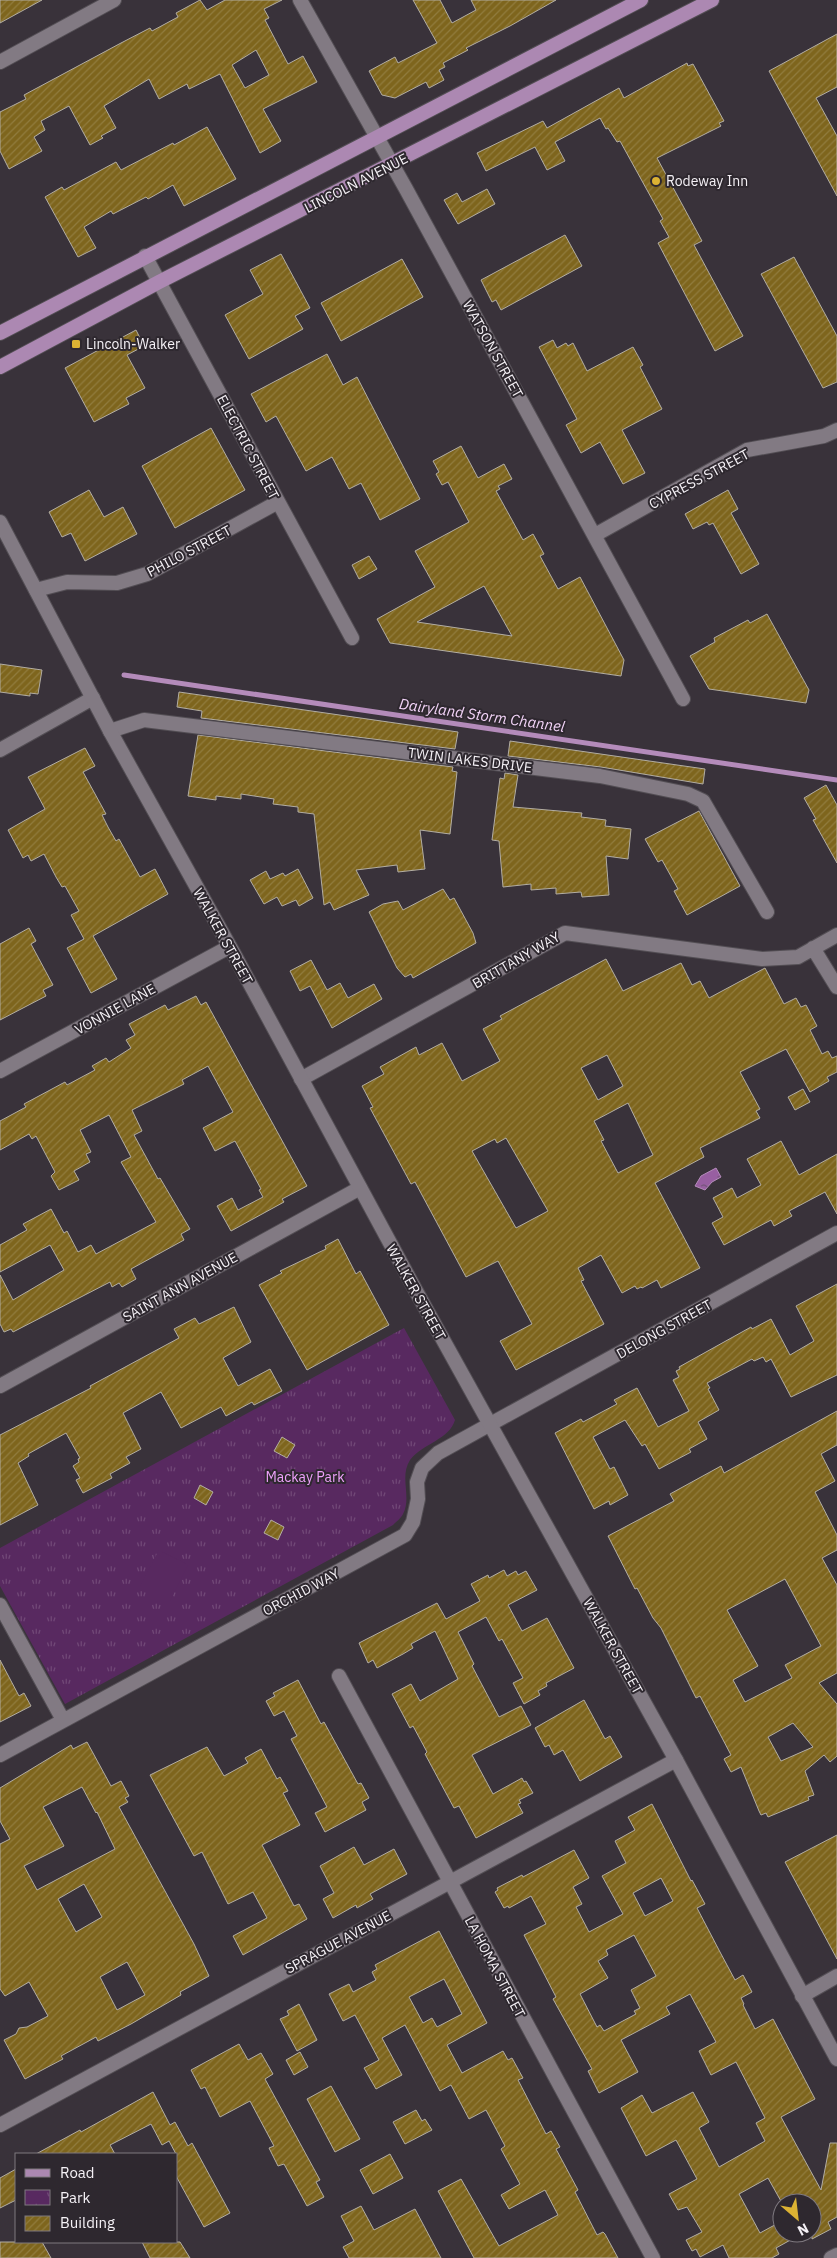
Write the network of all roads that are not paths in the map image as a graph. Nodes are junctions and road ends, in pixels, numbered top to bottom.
1 (114, 0) edge
2 (300, 0) edge
3 (641, 0) edge
4 (712, 0) edge
5 (0, 62) edge
6 (377, 138) junction
7 (392, 164) junction
8 (145, 256) junction
9 (159, 282) junction
10 (0, 333) edge
11 (0, 367) edge
12 (837, 430) edge
13 (278, 502) junction
14 (0, 522) edge
15 (595, 536) junction
16 (36, 590) junction
17 (352, 638) dead end
18 (93, 698) junction
19 (683, 699) dead end
20 (110, 731) junction
21 (0, 750) edge
22 (766, 912) dead end
23 (837, 935) edge
24 (229, 947) junction
25 (813, 948) junction
26 (837, 987) edge
27 (0, 1072) edge
28 (301, 1079) junction
29 (360, 1188) junction
30 (837, 1234) edge
31 (0, 1386) edge
32 (490, 1425) junction
33 (0, 1605) edge
34 (339, 1676) dead end
35 (63, 1720) junction
36 (0, 1755) edge
37 (676, 1760) junction
38 (449, 1882) junction
39 (837, 1976) edge
40 (802, 1996) junction
41 (837, 2059) edge
42 (0, 2125) edge
43 (837, 2255) edge
44 (653, 2258) edge
45 (831, 2258) edge

1 - 5 street
2 - 6 street, WATSON STREET
3 - 6 main road
4 - 7 main road, LINCOLN AVENUE
6 - 7 street, WATSON STREET
6 - 8 main road
7 - 9 main road, LINCOLN AVENUE
7 - 15 street, WATSON STREET
8 - 9 street, ELECTRIC STREET
8 - 10 main road
9 - 11 main road, LINCOLN AVENUE
9 - 13 street, ELECTRIC STREET
12 - 15 street, CYPRESS STREET
13 - 16 street, PHILO STREET
13 - 17 street, ELECTRIC STREET
14 - 16 street, WALKER STREET
15 - 19 street, WATSON STREET
16 - 18 street, WALKER STREET
18 - 20 street, WALKER STREET
18 - 21 street
20 - 22 street, TWIN LAKES DRIVE
20 - 24 street, WALKER STREET
23 - 25 street, BRITTANY WAY
24 - 27 street, VONNIE LANE
24 - 28 street, WALKER STREET
25 - 26 street
25 - 28 street, BRITTANY WAY
28 - 29 street, WALKER STREET
29 - 31 street, SAINT ANN AVENUE
29 - 32 street, WALKER STREET
30 - 32 street, DELONG STREET
32 - 35 street, ORCHID WAY
32 - 37 street, WALKER STREET
33 - 35 street
34 - 38 street, LA HOMA STREET
35 - 36 street, ORCHID WAY
37 - 38 street, SPRAGUE AVENUE
37 - 40 street, WALKER STREET
38 - 42 street, SPRAGUE AVENUE
38 - 44 street, LA HOMA STREET
39 - 40 street
40 - 41 street, WALKER STREET
43 - 45 street

